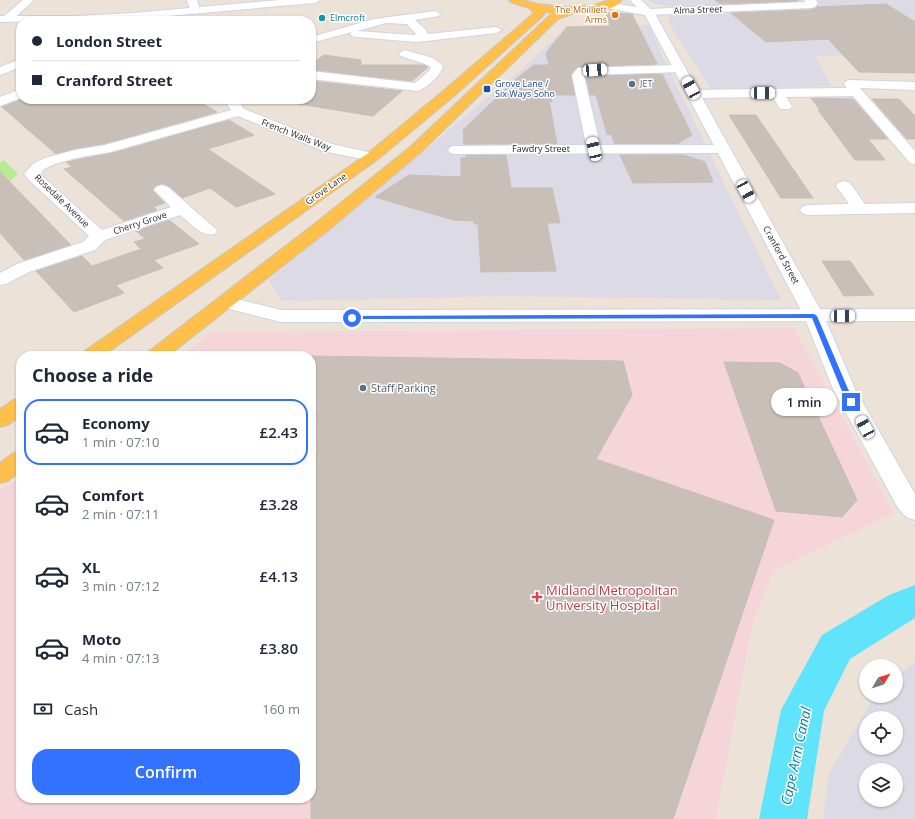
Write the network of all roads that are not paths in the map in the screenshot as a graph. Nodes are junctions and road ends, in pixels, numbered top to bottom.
1 (29, 0) edge
2 (315, 0) edge
3 (514, 0) edge
4 (617, 0) edge
5 (635, 0) edge
6 (809, 0) edge
7 (194, 5) edge
8 (606, 5) junction
9 (532, 6) junction
10 (574, 10) junction
11 (649, 12) junction
12 (434, 14) dead end
13 (106, 16) edge
14 (3, 19) edge
15 (16, 19) edge
16 (397, 20) junction
17 (496, 30) dead end
18 (340, 32) junction
19 (417, 39) junction
20 (319, 41) edge
21 (416, 54) dead end
22 (16, 65) edge
23 (680, 69) junction
24 (0, 70) edge
25 (316, 76) edge
26 (915, 86) edge
27 (856, 92) junction
28 (777, 93) junction
29 (694, 94) junction
30 (16, 95) edge
31 (0, 102) edge
32 (239, 106) edge
33 (785, 106) dead end
34 (594, 149) junction
35 (723, 149) junction
36 (455, 150) dead end
37 (372, 157) junction
38 (915, 160) edge
39 (844, 186) dead end
40 (162, 190) dead end
41 (915, 208) edge
42 (182, 209) junction
43 (860, 209) junction
44 (808, 210) dead end
45 (209, 230) dead end
46 (99, 236) junction
47 (0, 280) edge
48 (225, 302) junction
49 (915, 314) edge
50 (814, 316) junction
51 (97, 351) edge
52 (161, 351) edge
53 (16, 409) edge
54 (0, 420) edge
55 (16, 463) edge
56 (0, 475) edge
57 (911, 506) edge

1 - 14 street
2 - 7 street
3 - 9 main road
4 - 8 main road
5 - 11 street, Cranford Street
6 - 11 street, Alma Street
7 - 13 street
8 - 10 main road
8 - 11 street
9 - 10 main road
9 - 37 main road, Grove Lane
10 - 48 main road
11 - 23 street, Cranford Street
12 - 16 street
14 - 15 street
16 - 18 street
16 - 19 street
17 - 19 street
18 - 19 street
18 - 20 street
21 - 25 street
22 - 24 street
23 - 29 street, Cranford Street
23 - 34 street
26 - 27 street
27 - 28 street
27 - 38 street
28 - 29 street
28 - 33 street
29 - 35 street, Cranford Street
30 - 31 street
32 - 37 street, French Walls Way
32 - 46 street, Rosedale Avenue
34 - 35 street, Fawdry Street
34 - 36 street, Fawdry Street
35 - 50 street, Cranford Street
37 - 51 main road, Grove Lane
39 - 43 street
40 - 42 street, Cherry Grove
41 - 43 street
42 - 45 street, Cherry Grove
42 - 46 street, Cherry Grove
43 - 44 street
46 - 47 street, Rosedale Avenue
48 - 50 street
48 - 52 main road
49 - 50 street
50 - 57 street, Cranford Street
53 - 54 main road
55 - 56 main road

